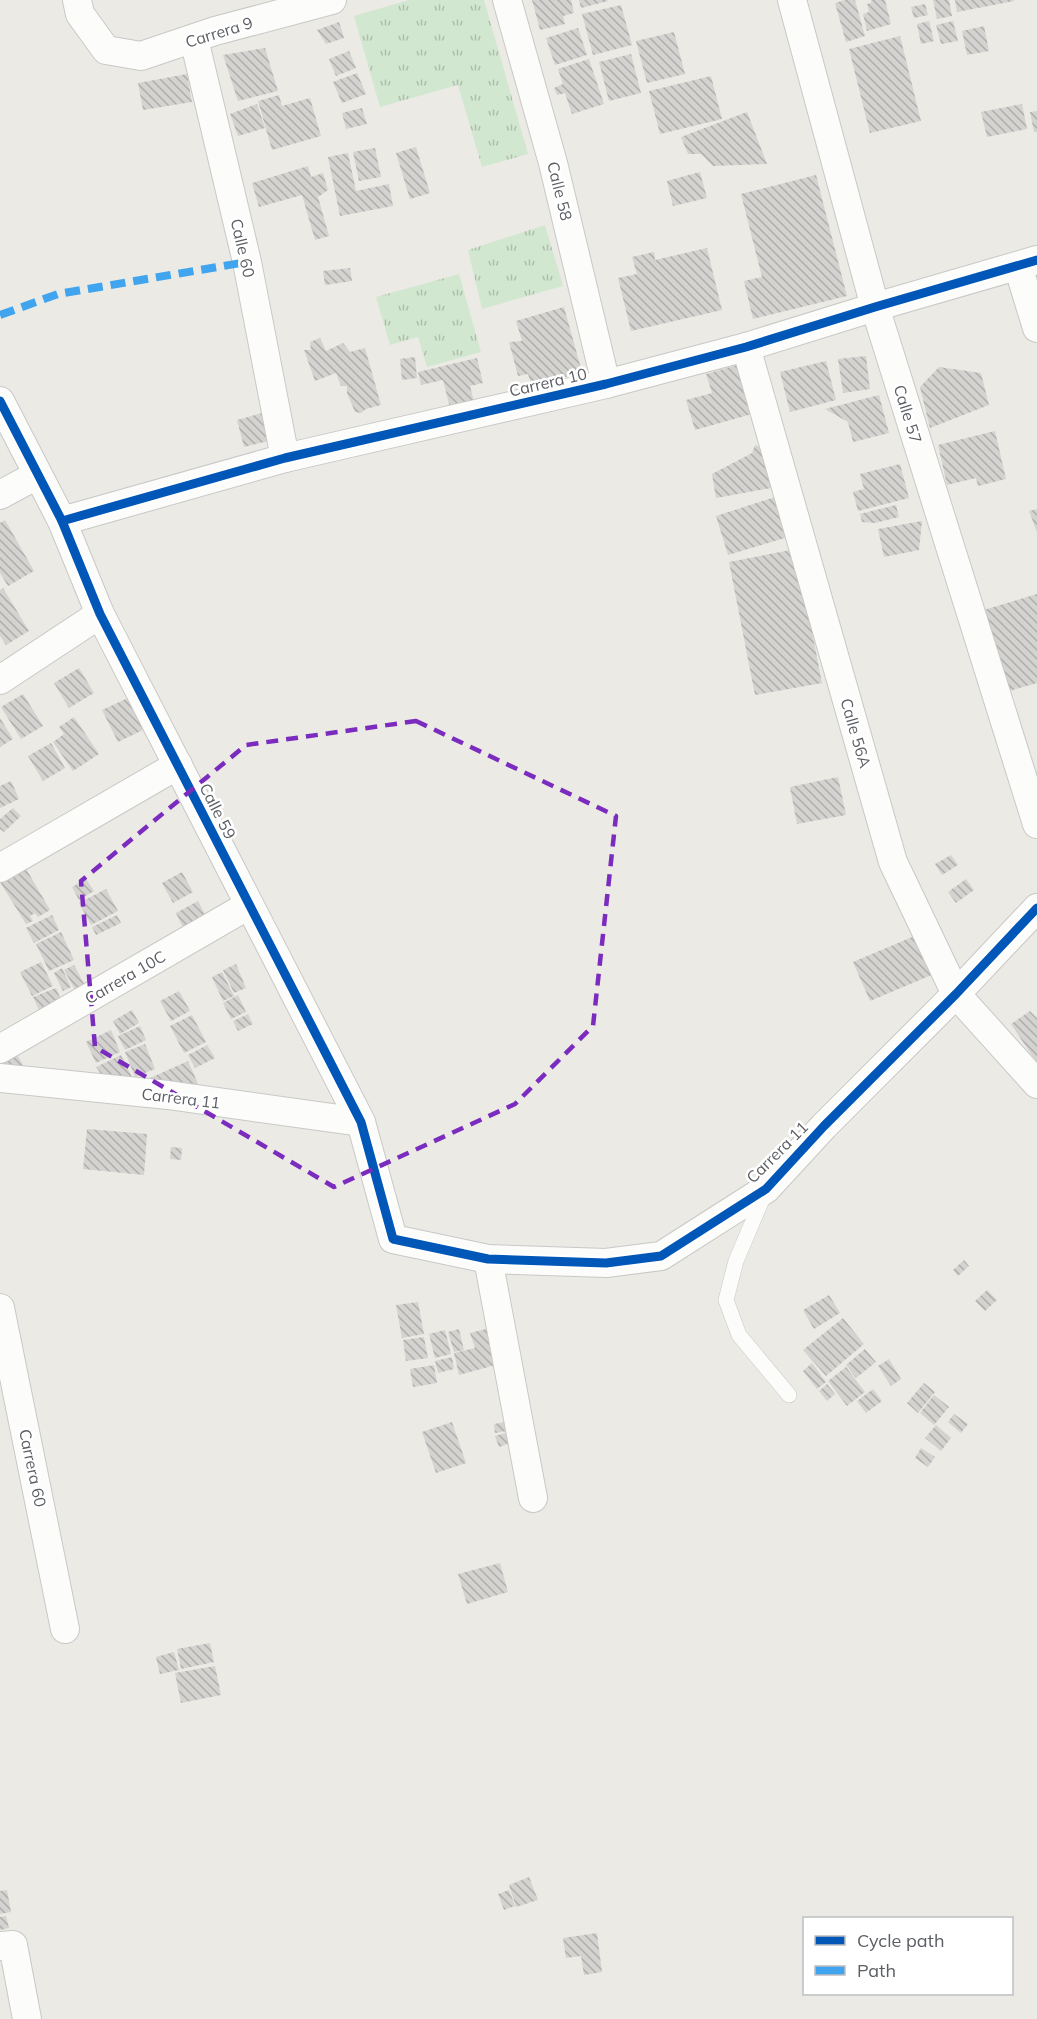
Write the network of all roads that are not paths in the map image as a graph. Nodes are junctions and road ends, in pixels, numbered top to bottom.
1 (77, 0) edge
2 (332, 0) edge
3 (507, 0) edge
4 (792, 0) edge
5 (194, 39) junction
6 (1028, 263) edge
7 (875, 307) junction
8 (1037, 328) edge
9 (746, 347) junction
10 (606, 384) junction
11 (0, 401) edge
12 (285, 458) junction
13 (37, 475) junction
14 (0, 495) edge
15 (62, 521) junction
16 (100, 614) junction
17 (0, 680) edge
18 (178, 765) junction
19 (1037, 824) edge
20 (0, 868) edge
21 (249, 905) junction
22 (1037, 908) edge
23 (956, 994) junction
24 (0, 1049) edge
25 (0, 1078) edge
26 (1037, 1084) edge
27 (361, 1122) junction
28 (766, 1189) junction
29 (393, 1239) joint
30 (488, 1259) junction
31 (0, 1308) edge
32 (789, 1395) dead end
33 (533, 1498) dead end
34 (65, 1629) dead end
35 (7, 1945) edge
36 (27, 2019) edge

1 - 5 street, Carrera 9
2 - 5 street, Carrera 9
3 - 10 street, Calle 58
4 - 7 street, Calle 57
5 - 12 street, Calle 60
6 - 7 street, Carrera 10
6 - 8 street
7 - 9 street, Carrera 10
7 - 19 street, Calle 57
9 - 10 street, Carrera 10
9 - 23 street, Calle 56A
10 - 12 street, Carrera 10
11 - 13 street, Calle 59
12 - 15 street, Carrera 10
13 - 14 street
13 - 15 street, Calle 59
15 - 16 street, Calle 59
16 - 17 street
16 - 18 street, Calle 59
18 - 20 street
18 - 21 street, Calle 59
21 - 24 street, Carrera 10C
21 - 27 street, Calle 59
22 - 23 street, Carrera 11
23 - 26 street, Calle 56A
23 - 28 street, Carrera 11
25 - 27 street, Carrera 11
27 - 29 street, Calle 59
28 - 30 street, Carrera 11
28 - 32 lane
29 - 30 street, Carrera 11
30 - 33 street
31 - 34 street, Carrera 60
35 - 36 street

